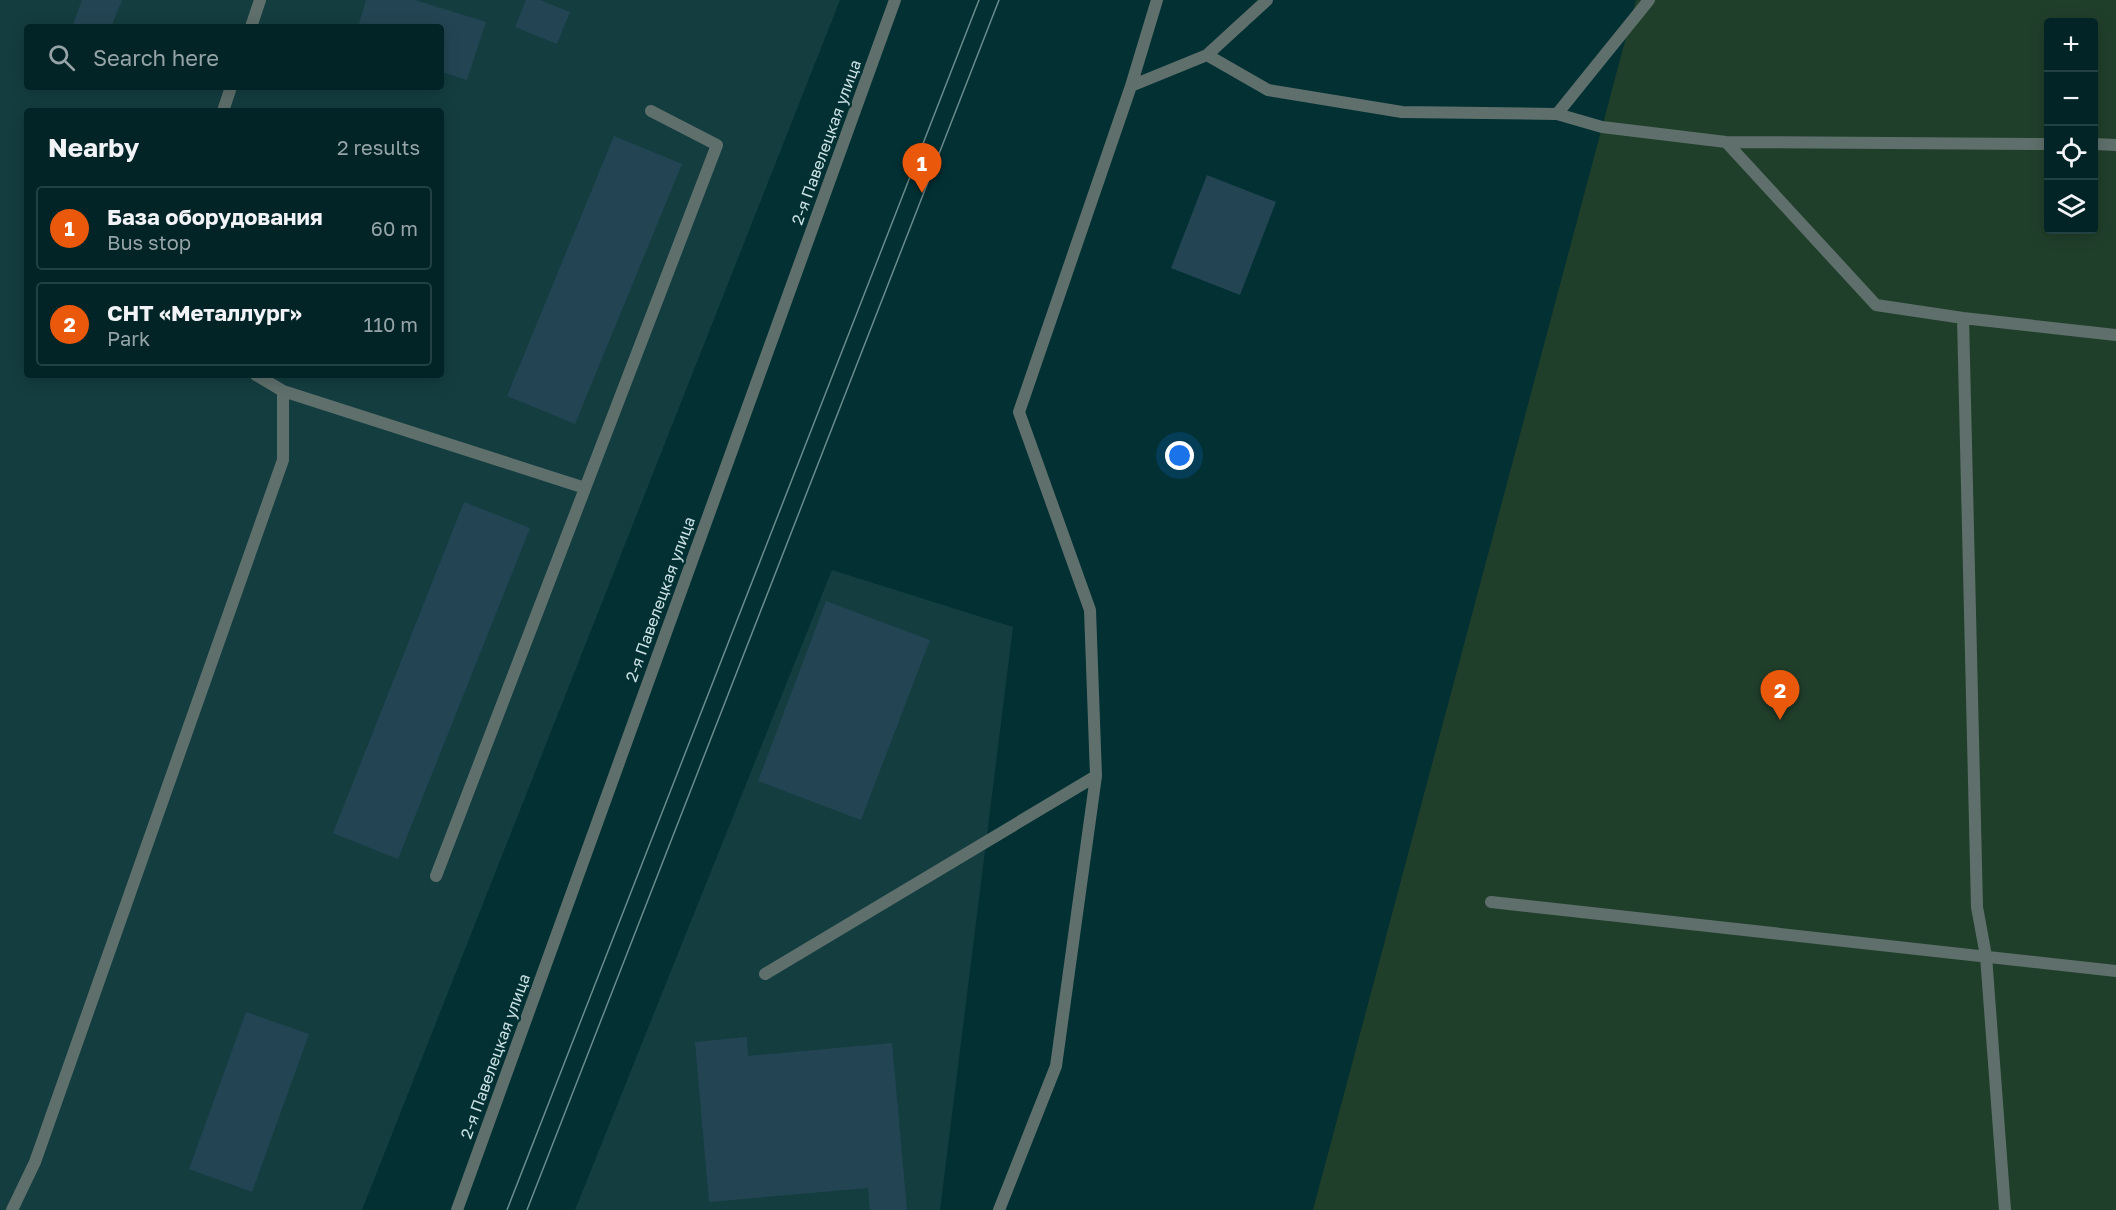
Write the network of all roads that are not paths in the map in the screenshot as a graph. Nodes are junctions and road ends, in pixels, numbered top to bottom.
1 (260, 0) edge
2 (895, 0) edge
3 (1157, 0) edge
4 (1266, 0) edge
5 (1649, 0) edge
6 (252, 24) edge
7 (1207, 55) junction
8 (1131, 86) junction
9 (230, 90) edge
10 (224, 108) edge
11 (651, 111) dead end
12 (1557, 114) junction
13 (1726, 142) junction
14 (2044, 144) edge
15 (2098, 144) edge
16 (2116, 145) edge
17 (1963, 318) junction
18 (2116, 335) edge
19 (261, 378) edge
20 (283, 391) junction
21 (585, 488) junction
22 (1096, 776) junction
23 (436, 876) dead end
24 (1491, 903) dead end
25 (1986, 956) junction
26 (2116, 971) edge
27 (765, 974) dead end
28 (12, 1210) edge
29 (457, 1210) edge
30 (999, 1210) edge
31 (2005, 1210) edge

1 - 6 street
2 - 29 street, 2-я Павелецкая улица
3 - 8 street
4 - 7 street
5 - 12 street
7 - 8 street
7 - 12 street
8 - 22 street
9 - 10 street
11 - 21 street
12 - 13 street
13 - 14 street
13 - 17 street
15 - 16 street
17 - 18 street
17 - 25 street
19 - 20 street
20 - 21 street
20 - 28 street
21 - 23 street
22 - 27 street
22 - 30 street
24 - 25 street
25 - 26 street
25 - 31 street

